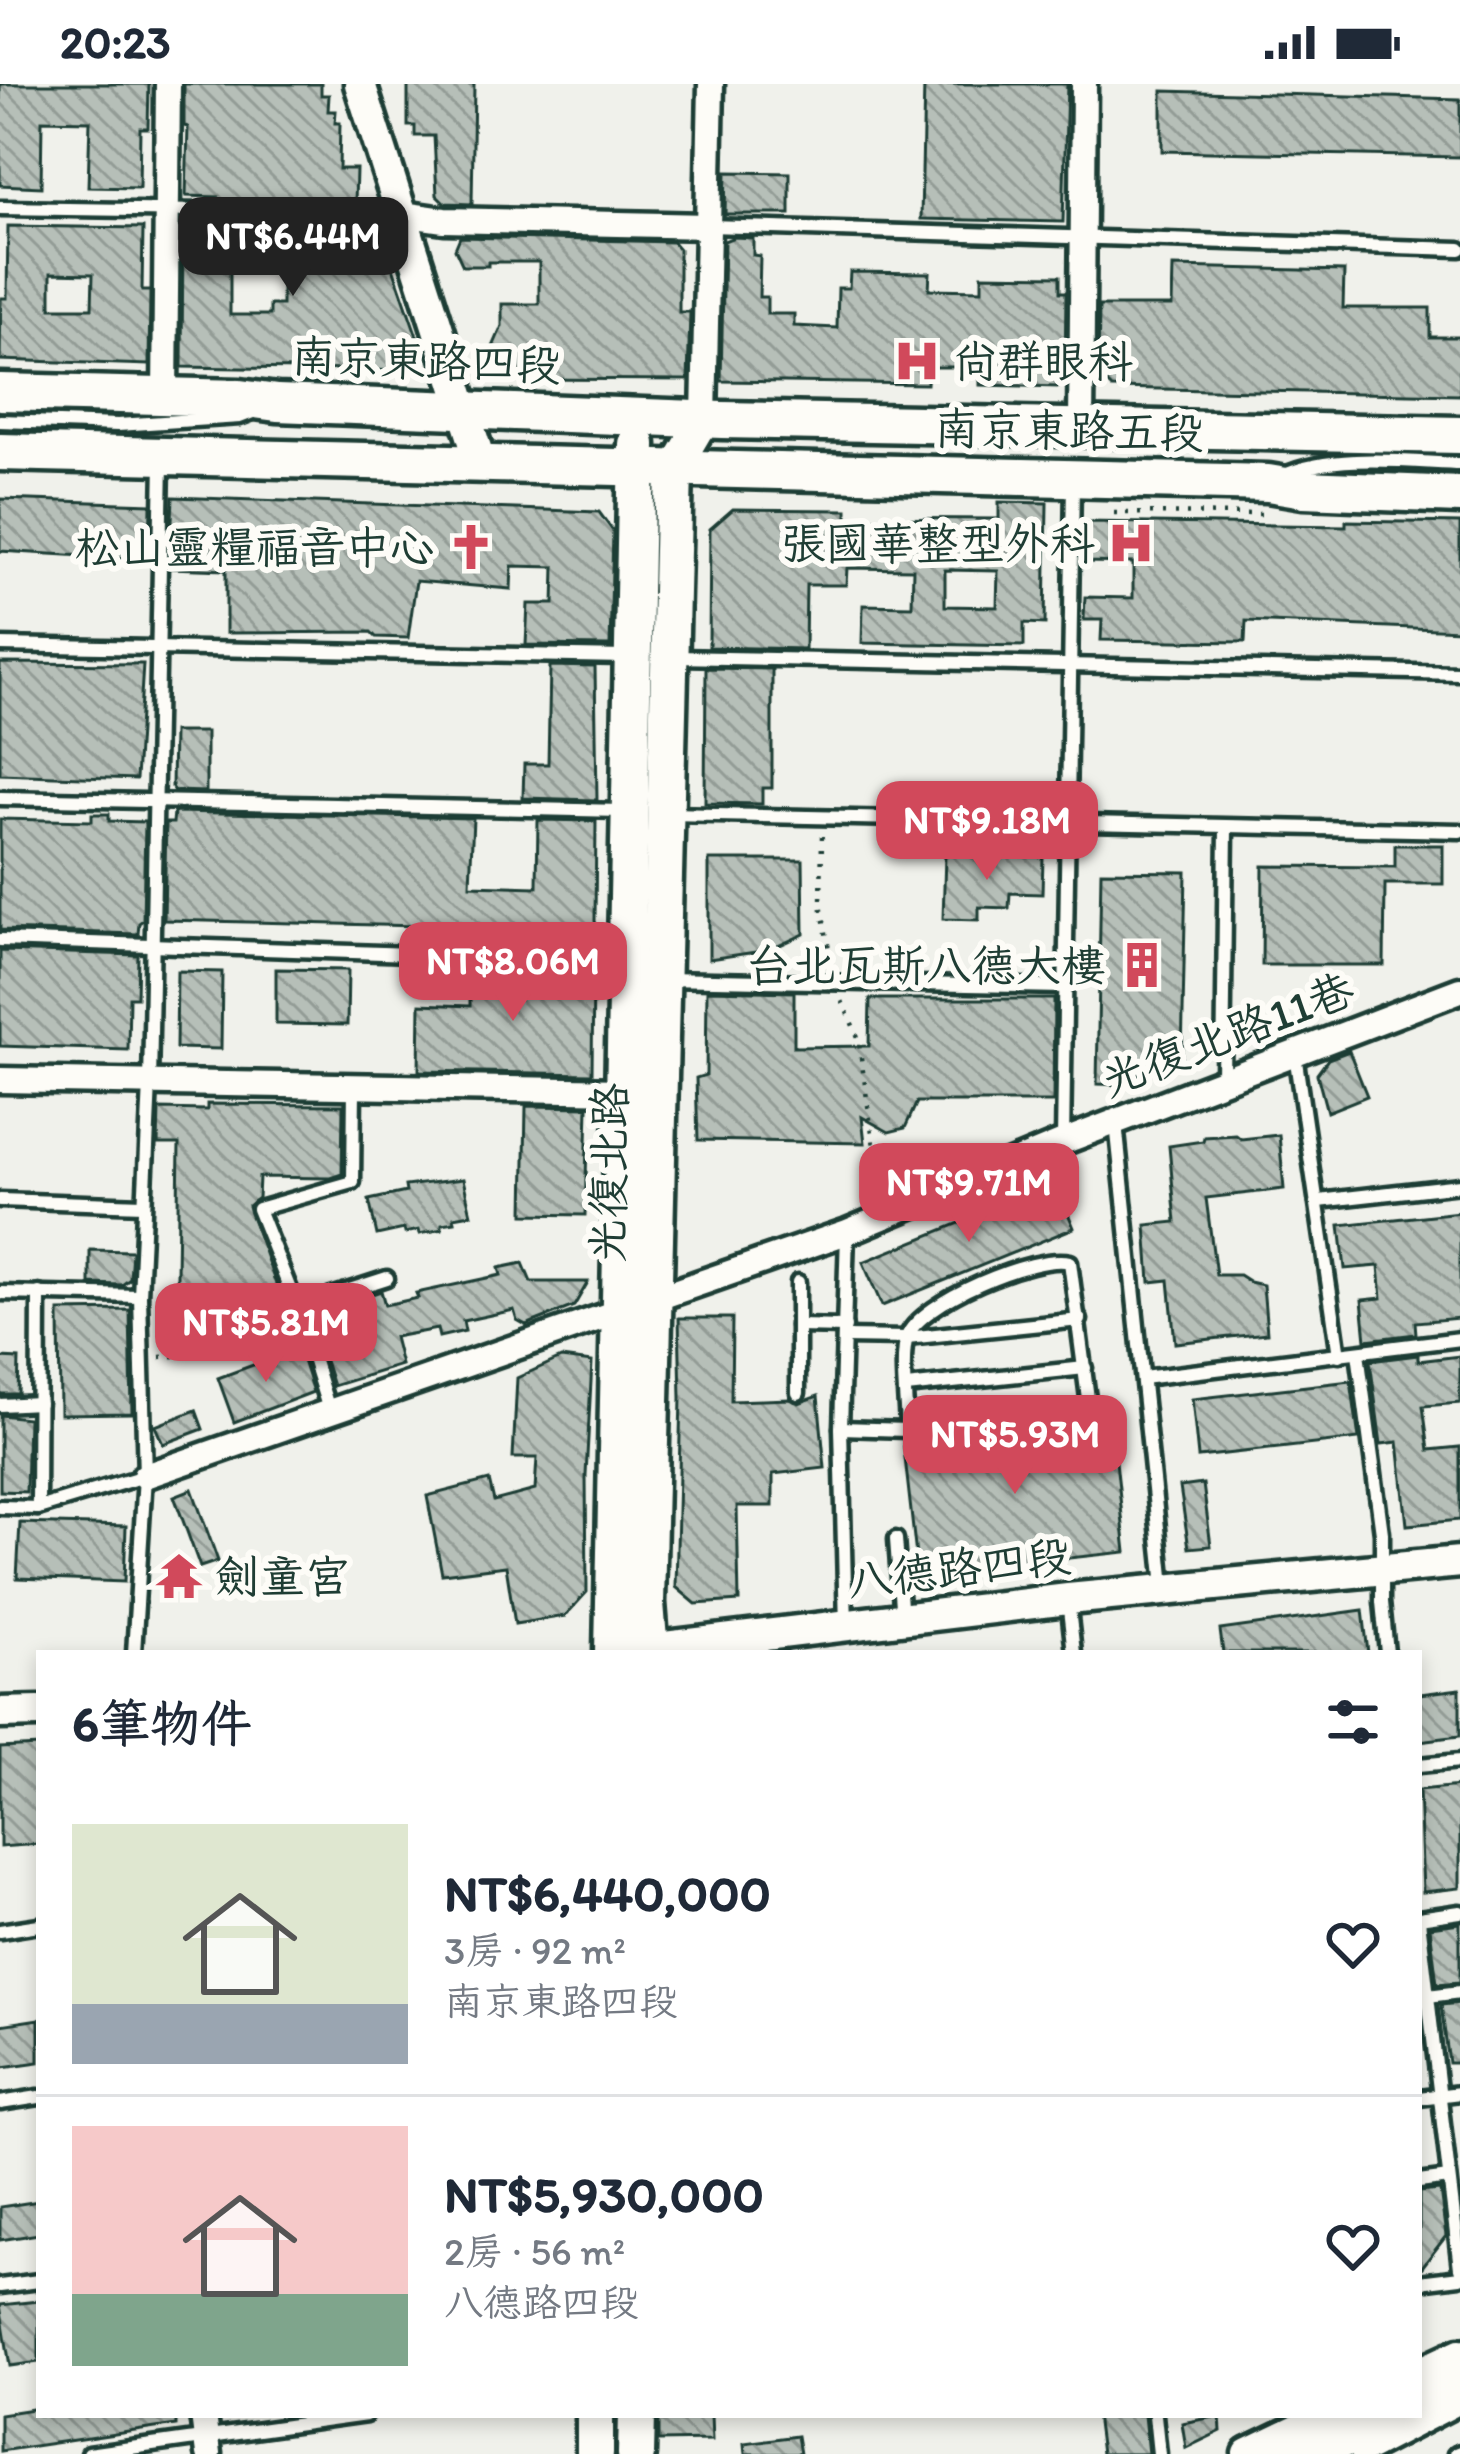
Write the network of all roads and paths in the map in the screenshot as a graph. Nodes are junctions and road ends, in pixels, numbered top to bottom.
1 (169, 84) edge
2 (360, 84) edge
3 (711, 84) edge
4 (1084, 84) edge
5 (0, 208) edge
6 (168, 210) junction
7 (402, 214) junction
8 (708, 226) junction
9 (1083, 237) junction
10 (1460, 248) edge
11 (0, 392) edge
12 (165, 396) junction
13 (277, 403) junction
14 (464, 410) junction
15 (638, 417) junction
16 (704, 419) junction
17 (0, 421) edge
18 (1081, 426) junction
19 (1460, 435) edge
20 (0, 452) edge
21 (162, 457) junction
22 (481, 464) junction
23 (1460, 464) edge
24 (637, 469) junction
25 (674, 470) junction
26 (1072, 479) junction
27 (1268, 483) junction
28 (1460, 496) edge
29 (0, 645) edge
30 (159, 648) junction
31 (651, 657) junction
32 (1072, 668) junction
33 (1460, 673) edge
34 (0, 798) edge
35 (155, 801) junction
36 (630, 812) junction
37 (667, 814) junction
38 (822, 818) junction
39 (1069, 823) junction
40 (1226, 827) junction
41 (1460, 831) edge
42 (0, 940) edge
43 (152, 943) junction
44 (627, 961) junction
45 (661, 979) junction
46 (834, 982) junction
47 (1064, 986) junction
48 (1460, 989) edge
49 (1294, 1053) junction
50 (0, 1080) edge
51 (1223, 1080) junction
52 (150, 1084) junction
53 (355, 1086) junction
54 (625, 1091) junction
55 (1116, 1122) junction
56 (1063, 1142) junction
57 (1460, 1185) edge
58 (0, 1200) edge
59 (1319, 1201) junction
60 (143, 1204) junction
61 (886, 1217) junction
62 (848, 1232) junction
63 (387, 1278) dead end
64 (798, 1282) dead end
65 (0, 1293) edge
66 (39, 1293) junction
67 (140, 1296) junction
68 (637, 1305) junction
69 (297, 1307) junction
70 (1080, 1320) junction
71 (798, 1326) junction
72 (845, 1332) junction
73 (907, 1338) junction
74 (1460, 1339) edge
75 (308, 1343) junction
76 (1358, 1353) junction
77 (1339, 1354) junction
78 (143, 1358) junction
79 (1085, 1368) junction
80 (1143, 1378) junction
81 (906, 1387) junction
82 (798, 1394) dead end
83 (39, 1403) junction
84 (0, 1405) edge
85 (331, 1414) junction
86 (841, 1428) junction
87 (908, 1430) junction
88 (145, 1476) junction
89 (0, 1508) edge
90 (38, 1508) junction
91 (896, 1539) dead end
92 (1460, 1562) edge
93 (1381, 1570) junction
94 (1164, 1590) junction
95 (1068, 1599) junction
96 (902, 1622) junction
97 (846, 1628) junction
98 (134, 1650) edge
99 (611, 1650) edge
100 (650, 1650) edge
101 (656, 1650) edge
102 (1074, 1650) edge
103 (1388, 1650) edge
104 (36, 1712) edge
105 (0, 1713) edge
106 (1460, 1761) edge
107 (1422, 1766) edge
108 (1460, 1912) edge
109 (1422, 1918) edge
110 (36, 1925) edge
111 (0, 1930) edge
112 (1422, 1945) edge
113 (1460, 1992) edge
114 (1428, 1996) junction
115 (1460, 2093) edge
116 (1440, 2095) junction
117 (36, 2097) edge
118 (1422, 2098) edge
119 (0, 2103) edge
120 (1449, 2178) junction
121 (1422, 2182) edge
122 (1460, 2268) edge
123 (1460, 2277) edge
124 (36, 2281) edge
125 (1422, 2282) edge
126 (0, 2286) edge
127 (1460, 2354) edge
128 (1422, 2372) edge
129 (1460, 2377) edge
130 (1422, 2396) edge
131 (1460, 2398) edge
132 (1460, 2414) edge
133 (343, 2418) edge
134 (596, 2418) edge
135 (637, 2418) edge
136 (1155, 2418) edge
137 (1325, 2418) edge
138 (1378, 2418) edge
139 (206, 2436) edge
140 (88, 2454) edge
141 (595, 2454) edge
142 (636, 2454) edge
143 (1160, 2454) edge
144 (1249, 2454) edge
145 (1306, 2454) edge
146 (1354, 2454) edge

1 - 6 street
2 - 7 street
3 - 8 street
4 - 9 street
5 - 6 lane
6 - 7 lane
6 - 12 street
7 - 8 street
7 - 14 street
8 - 9 lane
8 - 16 street
9 - 10 lane
9 - 18 street
11 - 12 main road, 南京東路四段
12 - 13 main road, 南京東路四段
13 - 14 main road, 南京東路四段
13 - 17 lane
14 - 15 main road, 南京東路四段
14 - 22 street
15 - 16 main road, 南京東路四段
15 - 24 main road, 光復北路
16 - 18 main road, 南京東路五段
16 - 25 street, 光復北路
18 - 19 main road, 南京東路五段
20 - 21 main road
21 - 22 main road
21 - 30 lane
22 - 24 main road
23 - 27 lane
24 - 25 main road
24 - 31 main road, 光復北路
25 - 26 main road, 南京東路五段
25 - 31 main road, 光復北路
26 - 27 main road, 南京東路五段
26 - 32 lane
27 - 28 main road, 南京東路五段
29 - 30 lane
30 - 31 lane
30 - 35 lane
31 - 32 lane
31 - 36 main road, 光復北路
31 - 37 main road, 光復北路
32 - 33 lane
32 - 39 lane
34 - 35 lane
35 - 36 lane
35 - 43 lane
36 - 44 main road, 光復北路
37 - 38 lane
37 - 45 main road, 光復北路
38 - 39 lane
38 - 46 path
39 - 40 lane
39 - 47 lane
40 - 41 lane
40 - 51 lane
42 - 43 lane
43 - 44 lane
43 - 52 lane
44 - 54 main road, 光復北路
45 - 46 lane
45 - 68 main road, 光復北路
46 - 47 lane
46 - 61 path
47 - 56 lane
48 - 49 street, 光復北路11巷
49 - 51 street, 光復北路11巷
49 - 59 lane
50 - 52 street
51 - 55 street, 光復北路11巷
52 - 53 street
52 - 60 lane
53 - 54 street
53 - 69 lane
54 - 68 main road, 光復北路
55 - 56 street, 光復北路11巷
55 - 80 lane
56 - 61 street, 光復北路11巷
57 - 59 lane
58 - 60 lane
59 - 77 lane
60 - 67 lane
61 - 62 street, 光復北路11巷
62 - 68 street, 光復北路11巷
62 - 72 lane
63 - 69 lane
64 - 71 lane
65 - 66 lane
66 - 67 lane
66 - 83 lane
67 - 78 lane
68 - 85 street, 光復北路11巷
68 - 99 main road, 光復北路
68 - 100 main road, 光復北路
69 - 75 lane
70 - 73 lane
70 - 73 lane
70 - 79 lane
71 - 72 lane
71 - 82 lane
72 - 73 lane
72 - 86 lane
73 - 81 lane
74 - 76 lane
75 - 78 path
75 - 85 lane
76 - 77 lane
76 - 93 lane
77 - 80 lane
78 - 88 lane
79 - 81 lane
79 - 87 lane
80 - 94 lane
81 - 87 lane
83 - 84 lane
83 - 90 lane
85 - 88 street, 光復北路11巷
86 - 87 lane
86 - 97 lane
88 - 90 lane
88 - 98 lane
89 - 90 lane
91 - 96 lane
92 - 93 street, 八德路四段
93 - 94 street, 八德路四段
93 - 103 lane
94 - 95 street, 八德路四段
95 - 96 street, 八德路四段
95 - 102 lane
96 - 97 street, 八德路四段
97 - 101 street, 八德路四段
104 - 105 street
106 - 107 lane
108 - 109 lane
110 - 111 lane
112 - 114 lane
113 - 114 lane
114 - 116 lane
115 - 116 lane
116 - 118 lane
116 - 120 lane
117 - 119 lane
120 - 121 lane
120 - 122 lane
123 - 125 lane
124 - 126 lane
127 - 128 street
129 - 130 highway
131 - 146 street
132 - 146 street
133 - 139 lane
134 - 141 main road
135 - 142 main road
136 - 143 lane
137 - 144 street
138 - 145 highway
139 - 140 lane

